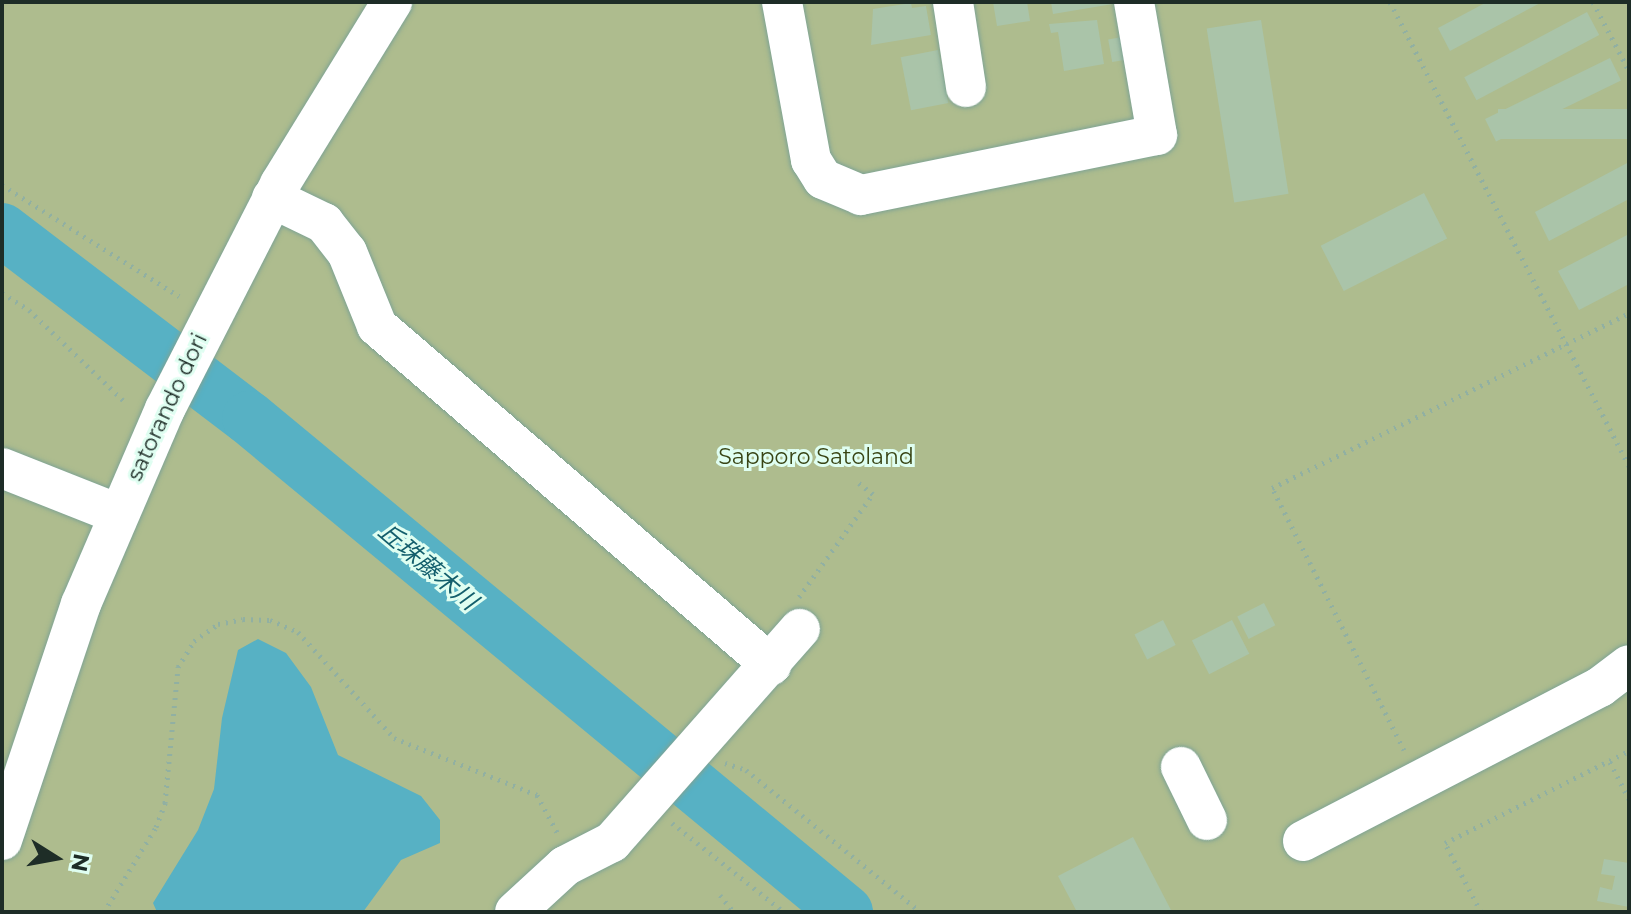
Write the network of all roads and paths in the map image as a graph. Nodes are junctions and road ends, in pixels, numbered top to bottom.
1 (392, 2) edge
2 (782, 2) edge
3 (953, 2) edge
4 (1134, 2) edge
5 (1390, 2) edge
6 (1593, 2) edge
7 (1629, 71) edge
8 (966, 87) dead end
9 (2, 185) edge
10 (272, 198) junction
11 (2, 293) edge
12 (195, 302) junction
13 (1629, 313) edge
14 (1567, 346) junction
15 (126, 403) dead end
16 (1629, 466) edge
17 (2, 468) edge
18 (859, 483) dead end
19 (118, 514) junction
20 (800, 629) joint
21 (771, 665) junction
22 (1629, 665) edge
23 (1629, 751) edge
24 (693, 753) junction
25 (1610, 762) junction
26 (1181, 767) dead end
27 (1420, 783) junction
28 (654, 797) junction
29 (1629, 799) edge
30 (1207, 820) dead end
31 (2, 840) edge
32 (1303, 841) dead end
33 (565, 866) junction
34 (720, 895) dead end
35 (104, 912) edge
36 (515, 912) edge
37 (734, 912) edge
38 (784, 912) edge
39 (921, 912) edge
40 (1481, 912) edge

1 - 10 street, satorando dori
2 - 4 street
3 - 8 street
5 - 14 path
6 - 7 path
9 - 12 path
10 - 12 street, satorando dori
10 - 21 street
11 - 15 path
12 - 19 street, satorando dori
13 - 14 path
14 - 16 path
14 - 27 path
17 - 19 street
18 - 20 path
19 - 31 street, satorando dori
20 - 21 street
21 - 24 street
22 - 27 street
23 - 25 path
24 - 28 street
24 - 39 path
25 - 29 path
25 - 40 path
26 - 30 street
27 - 32 street
28 - 33 street
28 - 38 path
33 - 35 path
33 - 36 street
34 - 37 path

